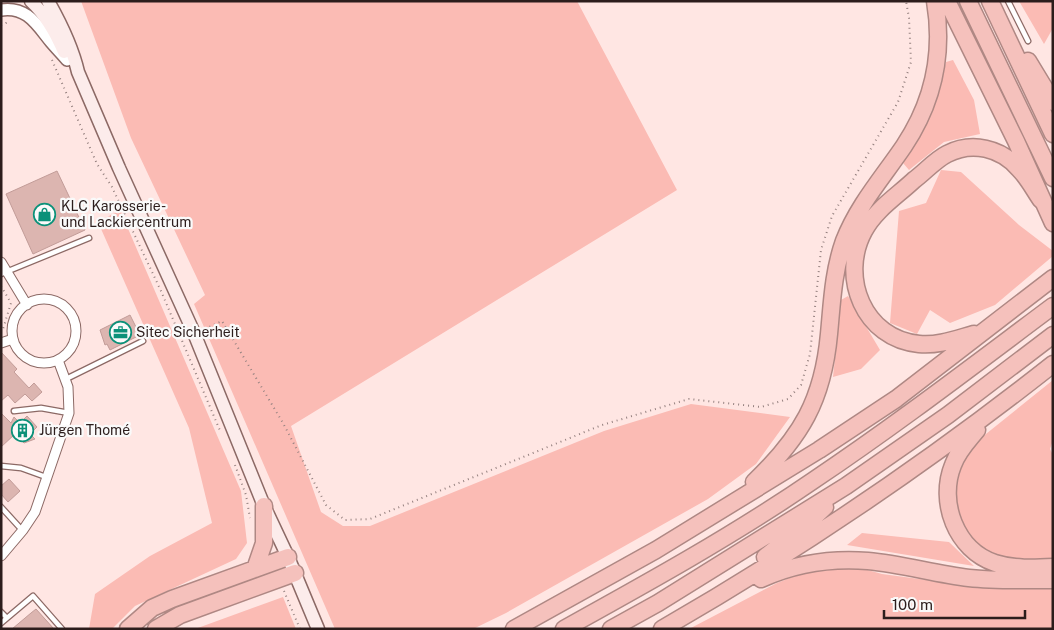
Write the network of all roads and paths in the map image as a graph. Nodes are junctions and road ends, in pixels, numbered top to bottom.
1 (31, 1) edge
2 (48, 1) edge
3 (55, 1) edge
4 (906, 1) edge
5 (934, 1) edge
6 (948, 1) edge
7 (968, 1) edge
8 (991, 1) edge
9 (1008, 1) edge
10 (4, 14) edge
11 (1, 25) edge
12 (61, 25) junction
13 (1028, 41) dead end
14 (52, 60) dead end
15 (67, 60) junction
16 (78, 72) junction
17 (1053, 102) edge
18 (1053, 134) edge
19 (1053, 178) edge
20 (1041, 200) junction
21 (1053, 223) edge
22 (89, 238) dead end
23 (1, 262) edge
24 (4, 273) edge
25 (1050, 280) edge
26 (1, 286) edge
27 (27, 305) junction
28 (1053, 306) edge
29 (1, 330) edge
30 (984, 331) junction
31 (194, 333) junction
32 (1053, 336) edge
33 (13, 339) junction
34 (143, 341) dead end
35 (1, 343) edge
36 (58, 360) junction
37 (1053, 364) edge
38 (66, 379) junction
39 (14, 411) dead end
40 (69, 413) junction
41 (987, 416) junction
42 (224, 437) dead end
43 (234, 462) dead end
44 (1, 466) edge
45 (46, 477) junction
46 (846, 486) junction
47 (264, 506) junction
48 (730, 506) junction
49 (1, 507) edge
50 (251, 520) dead end
51 (23, 530) junction
52 (1, 556) edge
53 (288, 557) junction
54 (1053, 567) edge
55 (255, 569) junction
56 (295, 573) junction
57 (278, 579) junction
58 (1053, 580) edge
59 (706, 603) junction
60 (1, 612) edge
61 (7, 618) junction
62 (1, 623) edge
63 (62, 629) edge
64 (128, 629) edge
65 (156, 629) edge
66 (300, 629) edge
67 (318, 629) edge
68 (514, 629) edge
69 (564, 629) edge
70 (611, 629) edge
71 (662, 629) edge

1 - 15 main road
2 - 12 main road
3 - 12 main road
4 - 31 path
5 - 48 highway
6 - 20 highway
7 - 19 highway
8 - 17 highway
8 - 18 highway
9 - 13 lane
10 - 11 path
10 - 15 street
12 - 16 main road
14 - 42 path
15 - 16 main road
16 - 31 main road
20 - 21 highway
20 - 30 highway
22 - 24 lane
23 - 24 street
24 - 27 street
25 - 30 highway
26 - 29 path
27 - 33 street
27 - 36 street
28 - 69 highway
30 - 48 highway
31 - 47 main road
32 - 46 highway
33 - 35 street
33 - 36 street
34 - 38 lane
36 - 38 street
37 - 41 highway
38 - 40 street
39 - 40 lane
40 - 45 street
41 - 54 highway
41 - 59 highway
43 - 50 path
44 - 45 lane
45 - 51 street
46 - 59 highway
46 - 70 highway
47 - 53 main road
47 - 55 highway
48 - 68 highway
49 - 51 lane
51 - 52 street
53 - 55 highway
53 - 56 main road
55 - 64 highway
56 - 57 highway
56 - 67 main road
57 - 65 highway
57 - 66 path
58 - 59 highway
59 - 71 highway
60 - 61 lane
61 - 62 lane
61 - 63 lane

